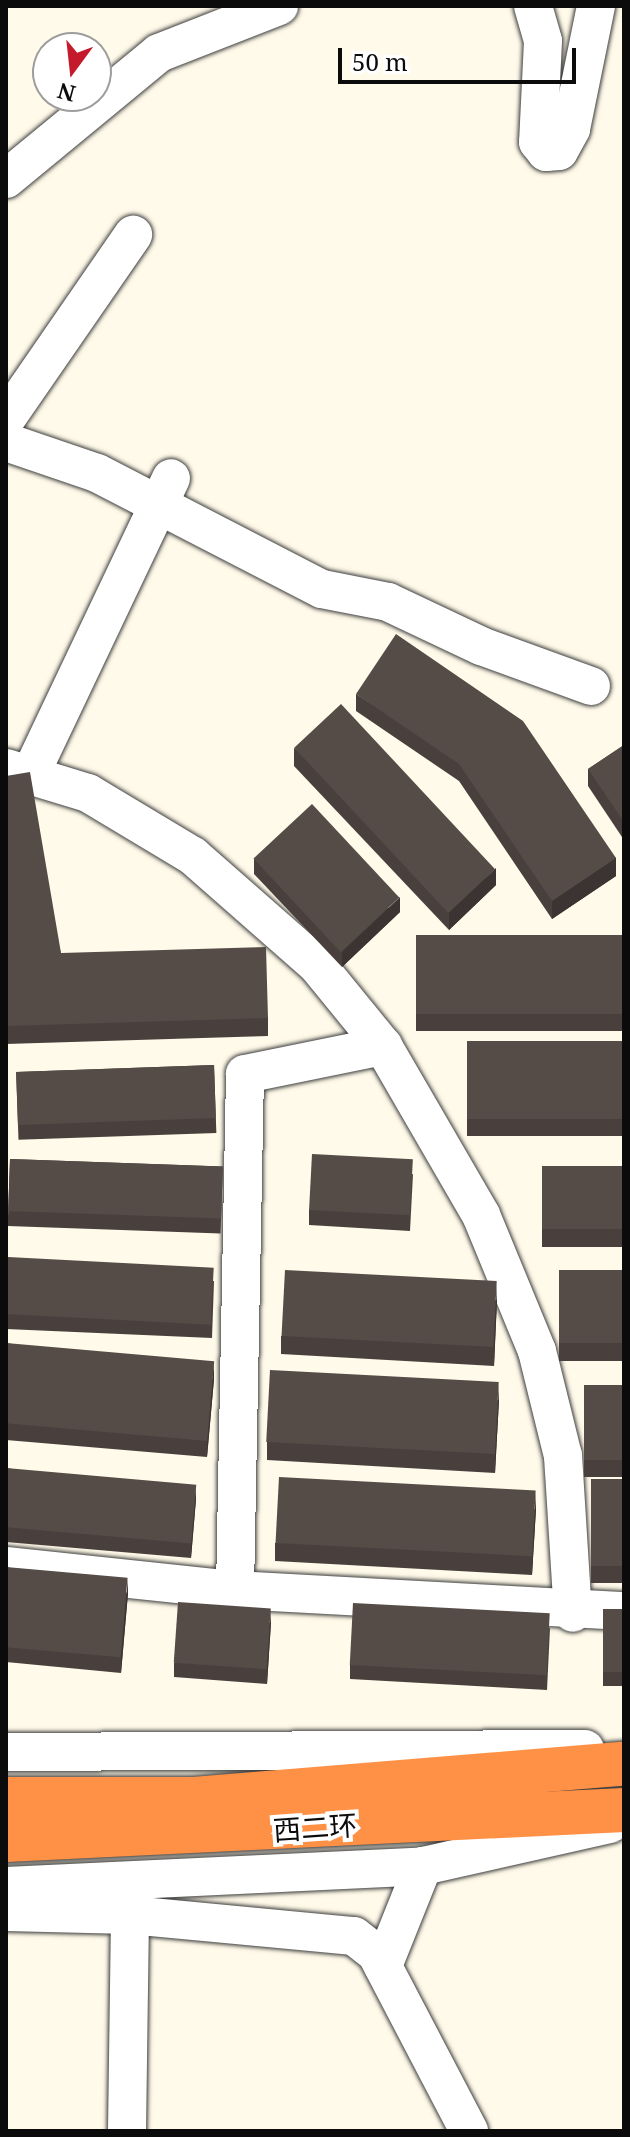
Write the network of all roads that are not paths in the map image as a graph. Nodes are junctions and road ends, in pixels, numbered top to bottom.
1 (279, 6) edge
2 (533, 6) edge
3 (596, 6) edge
4 (6, 179) edge
5 (133, 235) dead end
6 (6, 419) edge
7 (6, 442) edge
8 (164, 494) junction
9 (591, 686) dead end
10 (19, 770) edge
11 (383, 1046) junction
12 (6, 1566) edge
13 (235, 1590) junction
14 (624, 1611) edge
15 (573, 1613) junction
16 (624, 1749) edge
17 (6, 1752) edge
18 (624, 1764) edge
19 (6, 1799) edge
20 (624, 1810) edge
21 (624, 1821) edge
22 (6, 1840) edge
23 (423, 1866) junction
24 (6, 1886) edge
25 (6, 1912) edge
26 (130, 1915) junction
27 (383, 1966) junction
28 (127, 2131) edge
29 (469, 2131) edge

1 - 4 street
2 - 3 street
5 - 6 street
7 - 8 street
8 - 9 street
8 - 10 street
10 - 11 street
11 - 13 street
11 - 15 street
12 - 13 street
13 - 15 street
14 - 15 street
16 - 17 street
18 - 19 highway
20 - 22 highway, 西二环
21 - 23 street
23 - 24 street
23 - 27 street
25 - 26 street
26 - 27 street
26 - 28 street
27 - 29 street

